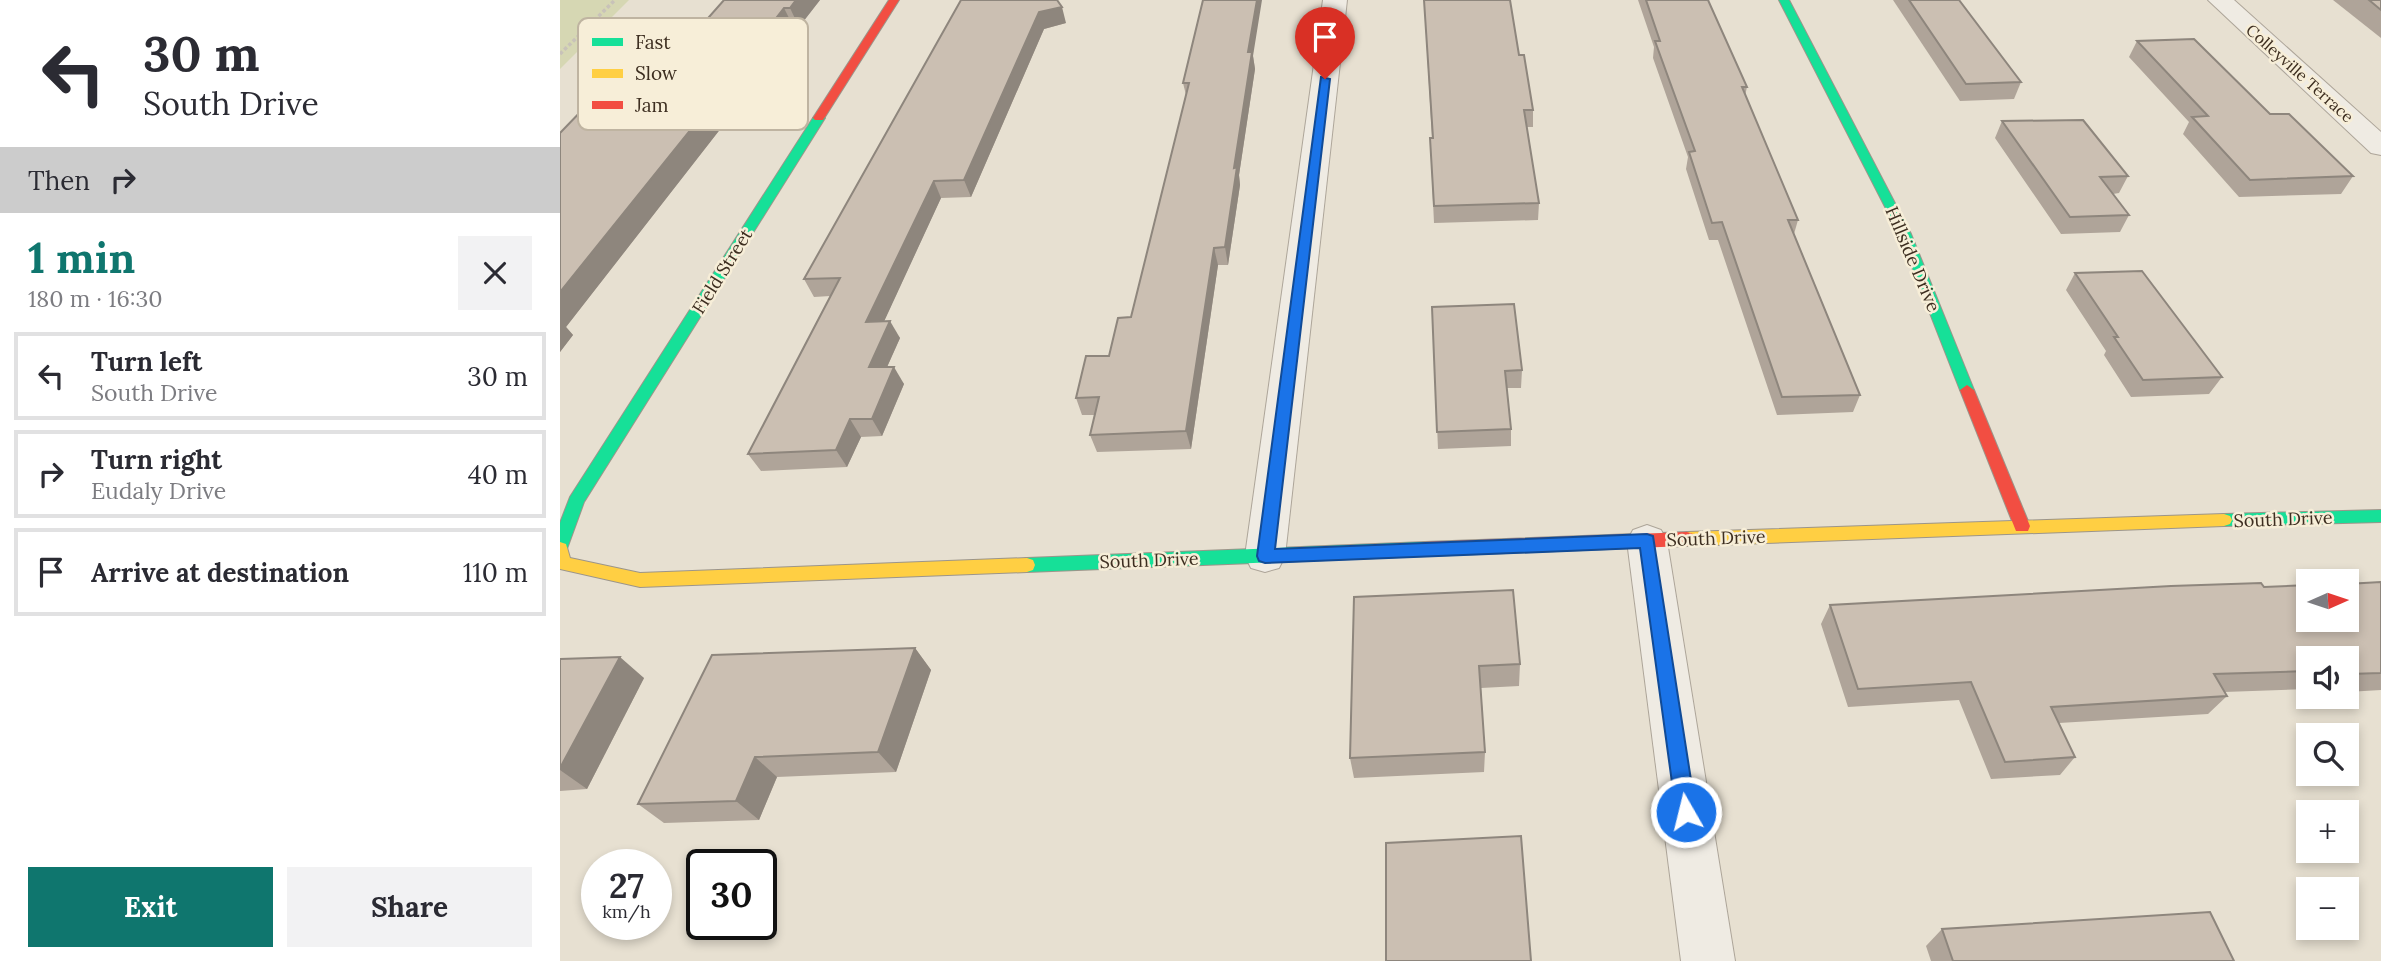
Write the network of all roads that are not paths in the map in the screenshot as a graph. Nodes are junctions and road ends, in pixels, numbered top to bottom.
1 (894, 0) edge
2 (1335, 0) edge
3 (1784, 0) edge
4 (2220, 0) edge
5 (2381, 147) edge
6 (2381, 516) edge
7 (2022, 526) junction
8 (1647, 541) junction
9 (560, 547) edge
10 (1265, 556) junction
11 (1708, 961) edge

1 - 9 street, Field Street
2 - 10 street
3 - 7 street, Hillside Drive
4 - 5 street, Colleyville Terrace
6 - 7 street, South Drive
7 - 8 street, South Drive
8 - 10 street, South Drive
8 - 11 street
9 - 10 street, South Drive

